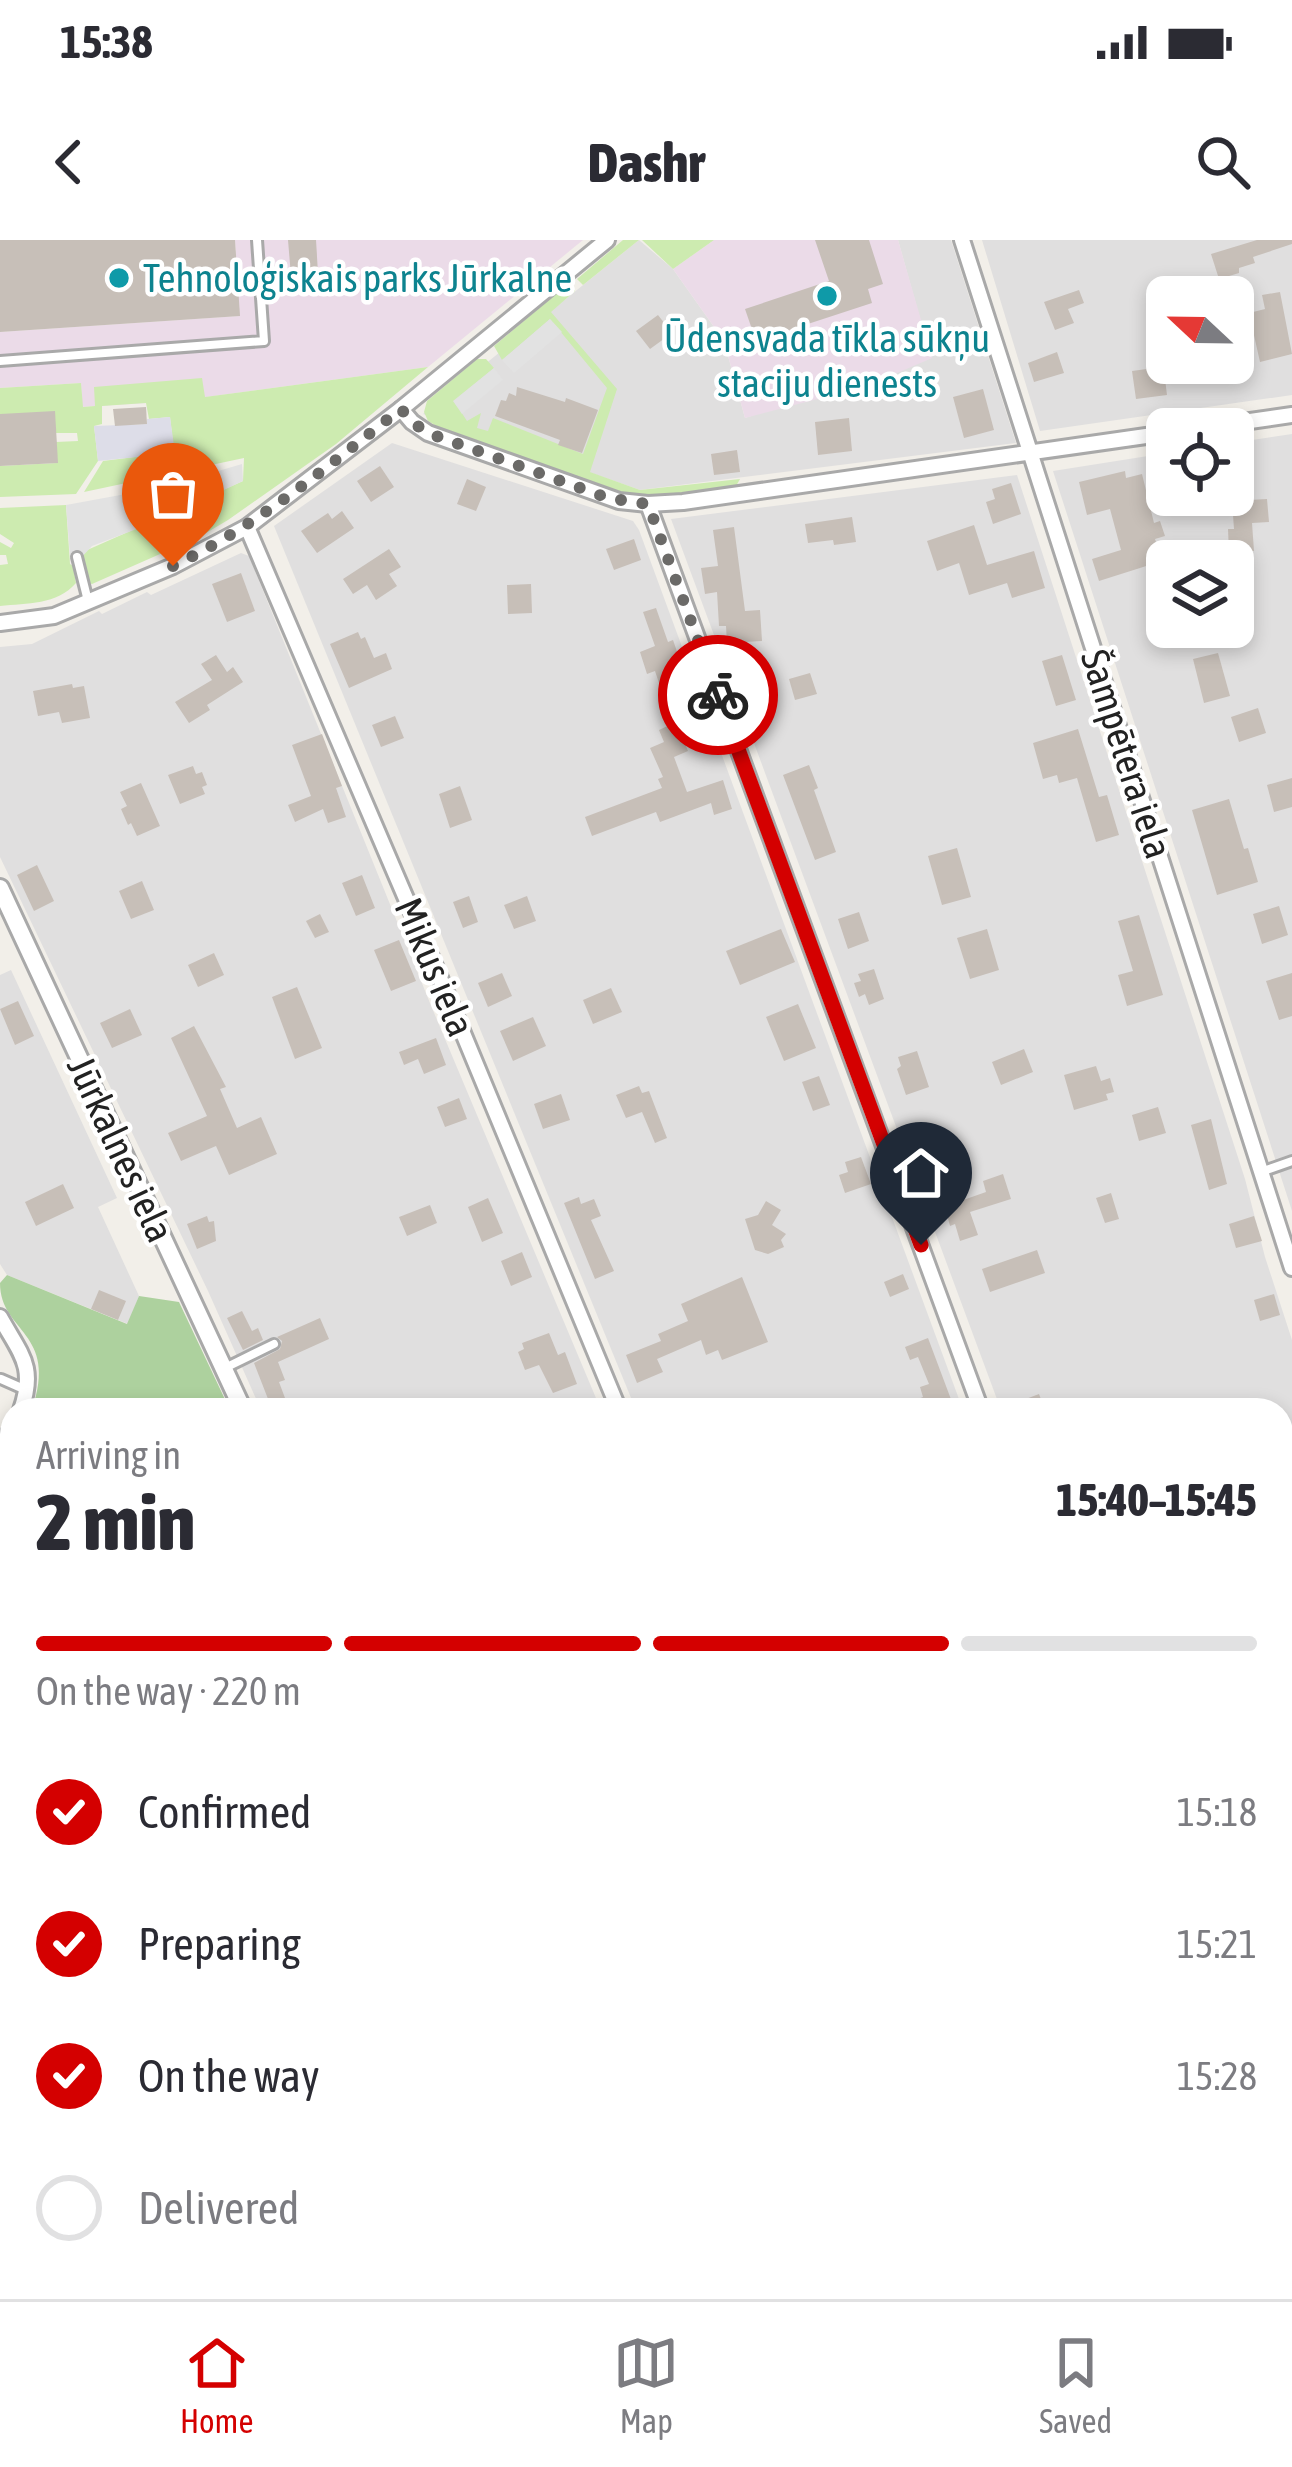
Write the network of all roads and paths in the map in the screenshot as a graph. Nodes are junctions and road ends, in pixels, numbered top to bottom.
1 (257, 240) edge
2 (607, 240) edge
3 (962, 240) edge
4 (0, 361) edge
5 (401, 409) junction
6 (1292, 415) edge
7 (1254, 420) edge
8 (1146, 436) edge
9 (1031, 454) junction
10 (648, 504) junction
11 (247, 526) junction
12 (77, 557) dead end
13 (88, 603) junction
14 (0, 622) edge
15 (0, 888) edge
16 (1292, 1162) edge
17 (1261, 1172) junction
18 (1292, 1268) edge
19 (0, 1317) edge
20 (274, 1344) dead end
21 (224, 1368) junction
22 (1, 1379) edge
23 (27, 1391) junction
24 (25, 1398) edge
25 (238, 1398) edge
26 (614, 1398) edge
27 (977, 1398) edge

1 - 4 lane
2 - 5 street
3 - 9 street, Šampētera iela
5 - 10 street
5 - 11 street
6 - 7 street
8 - 9 street
9 - 10 street
9 - 17 street, Šampētera iela
10 - 27 street
11 - 13 street
11 - 26 street, Mikus iela
12 - 13 lane
13 - 14 street
15 - 21 street, Jūrkalnes iela
16 - 17 lane
17 - 18 street, Šampētera iela
19 - 23 street
20 - 21 lane
21 - 25 street, Jūrkalnes iela
22 - 23 lane
23 - 24 street

